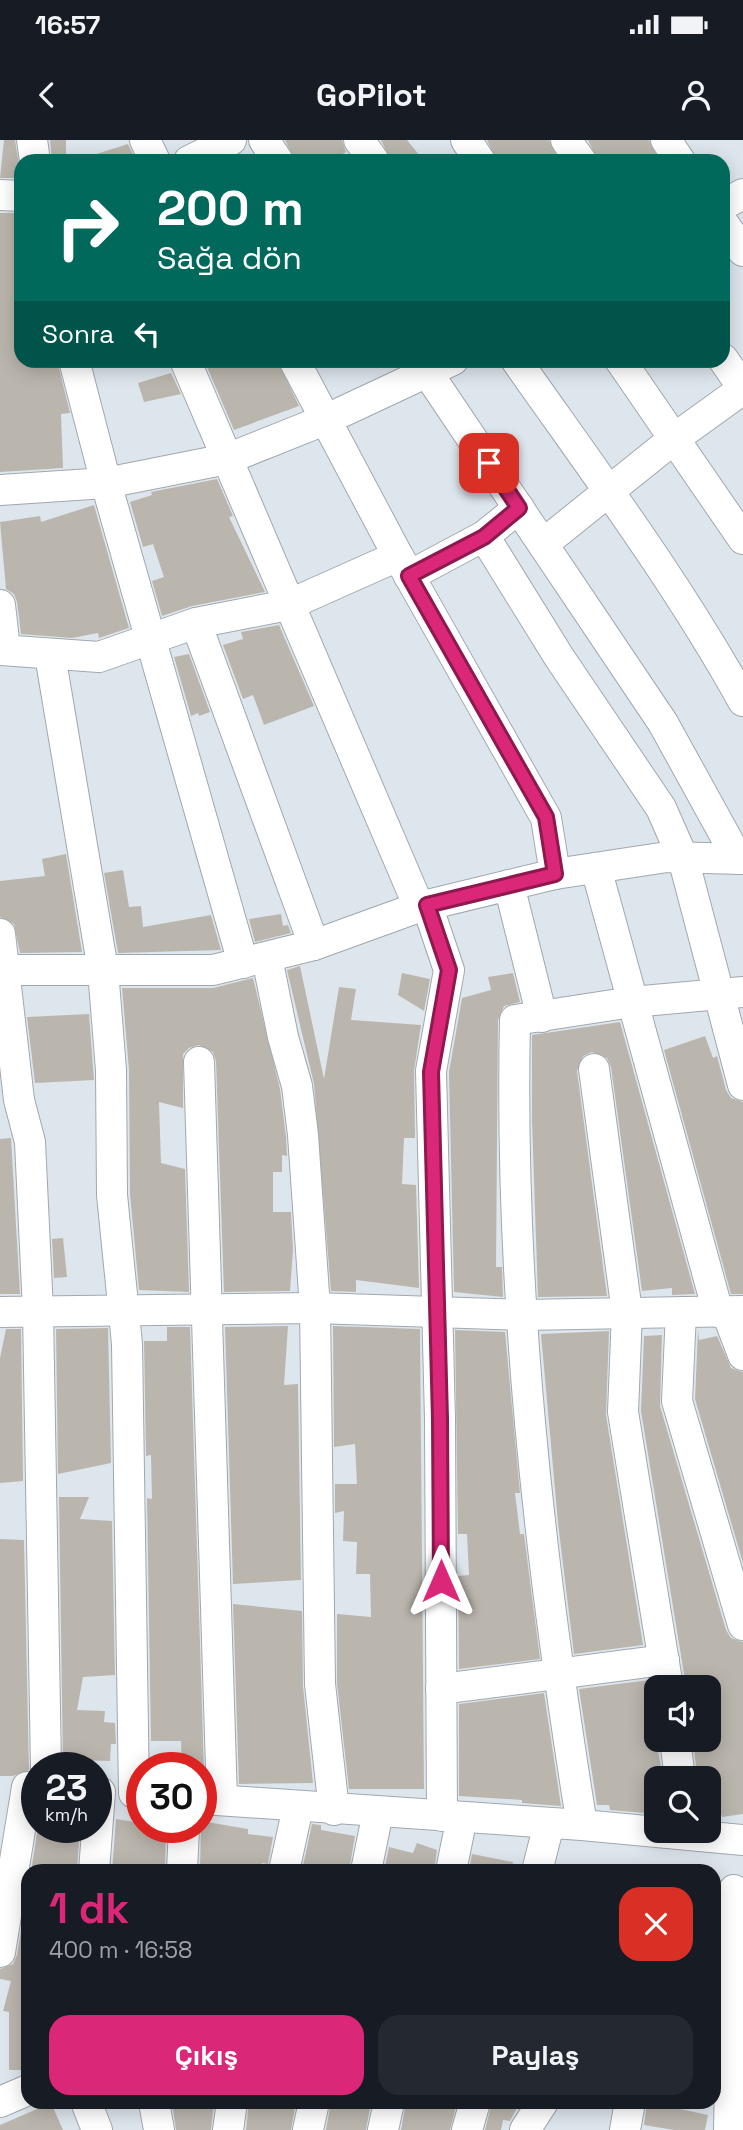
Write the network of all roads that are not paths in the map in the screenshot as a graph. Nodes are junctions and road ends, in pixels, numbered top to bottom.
1 (231, 140) edge
2 (203, 154) edge
3 (730, 233) edge
4 (743, 251) edge
5 (76, 368) edge
6 (188, 368) edge
7 (298, 368) edge
8 (428, 368) edge
9 (436, 368) edge
10 (522, 368) edge
11 (626, 368) edge
12 (729, 368) edge
13 (743, 388) edge
14 (327, 419) junction
15 (675, 438) junction
16 (227, 459) junction
17 (106, 483) junction
18 (0, 490) edge
19 (608, 492) junction
20 (519, 508) junction
21 (484, 537) junction
22 (743, 538) edge
23 (543, 544) junction
24 (404, 566) junction
25 (0, 605) edge
26 (288, 605) junction
27 (196, 623) junction
28 (151, 641) junction
29 (3, 649) edge
30 (50, 655) junction
31 (743, 701) edge
32 (683, 858) junction
33 (741, 859) edge
34 (596, 868) junction
35 (555, 874) junction
36 (509, 885) junction
37 (423, 906) junction
38 (0, 934) edge
39 (314, 945) junction
40 (255, 961) junction
41 (2, 970) edge
42 (103, 970) junction
43 (731, 993) edge
44 (632, 1002) junction
45 (542, 1017) junction
46 (199, 1062) dead end
47 (594, 1069) dead end
48 (743, 1085) edge
49 (315, 1308) junction
50 (209, 1310) junction
51 (38, 1311) junction
52 (125, 1311) junction
53 (0, 1312) edge
54 (627, 1312) junction
55 (681, 1312) junction
56 (729, 1312) edge
57 (436, 1313) junction
58 (523, 1315) junction
59 (743, 1355) edge
60 (743, 1625) edge
61 (559, 1672) junction
62 (666, 1673) edge
63 (441, 1689) junction
64 (28, 1752) edge
65 (137, 1752) edge
66 (211, 1752) edge
67 (217, 1800) edge
68 (298, 1807) junction
69 (334, 1810) junction
70 (378, 1812) junction
71 (452, 1817) junction
72 (21, 1820) edge
73 (549, 1824) junction
74 (582, 1825) junction
75 (644, 1830) edge
76 (721, 1837) edge
77 (743, 1840) edge
78 (95, 1843) edge
79 (183, 1843) edge
80 (94, 1864) edge
81 (182, 1864) edge
82 (286, 1864) edge
83 (367, 1864) edge
84 (451, 1864) edge
85 (539, 1864) edge
86 (730, 1891) edge
87 (0, 1952) edge
88 (730, 2016) edge
89 (21, 2093) edge
90 (0, 2102) edge
91 (89, 2109) edge
92 (155, 2109) edge
93 (231, 2109) edge
94 (312, 2109) edge
95 (388, 2109) edge
96 (473, 2109) edge
97 (538, 2109) edge
98 (629, 2109) edge
99 (97, 2130) edge
100 (159, 2130) edge
101 (228, 2130) edge
102 (308, 2130) edge
103 (383, 2130) edge
104 (467, 2130) edge
105 (525, 2130) edge
106 (625, 2130) edge
107 (729, 2130) edge

1 - 2 street
3 - 4 street
5 - 17 street
6 - 16 street
7 - 14 street
8 - 14 street
9 - 20 street
10 - 19 street
11 - 15 street
12 - 13 street
13 - 15 street
14 - 16 street
14 - 24 street
15 - 19 street
15 - 22 street
16 - 17 street
16 - 26 street
17 - 18 street
17 - 28 street
19 - 23 street
19 - 31 street
20 - 21 street
20 - 23 street
21 - 24 street
21 - 32 street
23 - 33 street
24 - 26 street
24 - 35 street
25 - 29 street
26 - 27 street
26 - 37 street
27 - 28 street
27 - 39 street
28 - 30 street
28 - 40 street
29 - 30 street
30 - 42 street
32 - 33 street
32 - 34 street
32 - 43 street
34 - 35 street
34 - 44 street
35 - 36 street
36 - 37 street
36 - 45 street
37 - 39 street
37 - 57 street
38 - 41 street
39 - 40 street
40 - 42 street
40 - 49 street
41 - 42 street
41 - 51 street
42 - 52 street
43 - 44 street
43 - 48 street
44 - 45 street
44 - 56 street
45 - 58 street
46 - 50 street
47 - 54 street
49 - 50 street
49 - 57 street
49 - 69 street
50 - 52 street
50 - 66 street
51 - 52 street
51 - 53 street
51 - 64 street
52 - 65 street
54 - 55 street
54 - 58 street
54 - 62 street
55 - 56 street
55 - 60 street
56 - 59 street
57 - 58 street
57 - 63 street
58 - 61 street
61 - 62 street
61 - 63 street
61 - 74 street
63 - 71 street
67 - 68 street
68 - 69 street
68 - 82 street
69 - 70 street
70 - 71 street
70 - 83 street
71 - 73 street
71 - 84 street
72 - 87 street
73 - 74 street
73 - 85 street
74 - 75 street
76 - 77 street
78 - 80 street
79 - 81 street
86 - 88 street
88 - 107 street
89 - 90 street
91 - 99 street
92 - 100 street
93 - 101 street
94 - 102 street
95 - 103 street
96 - 104 street
97 - 105 street
98 - 106 street

